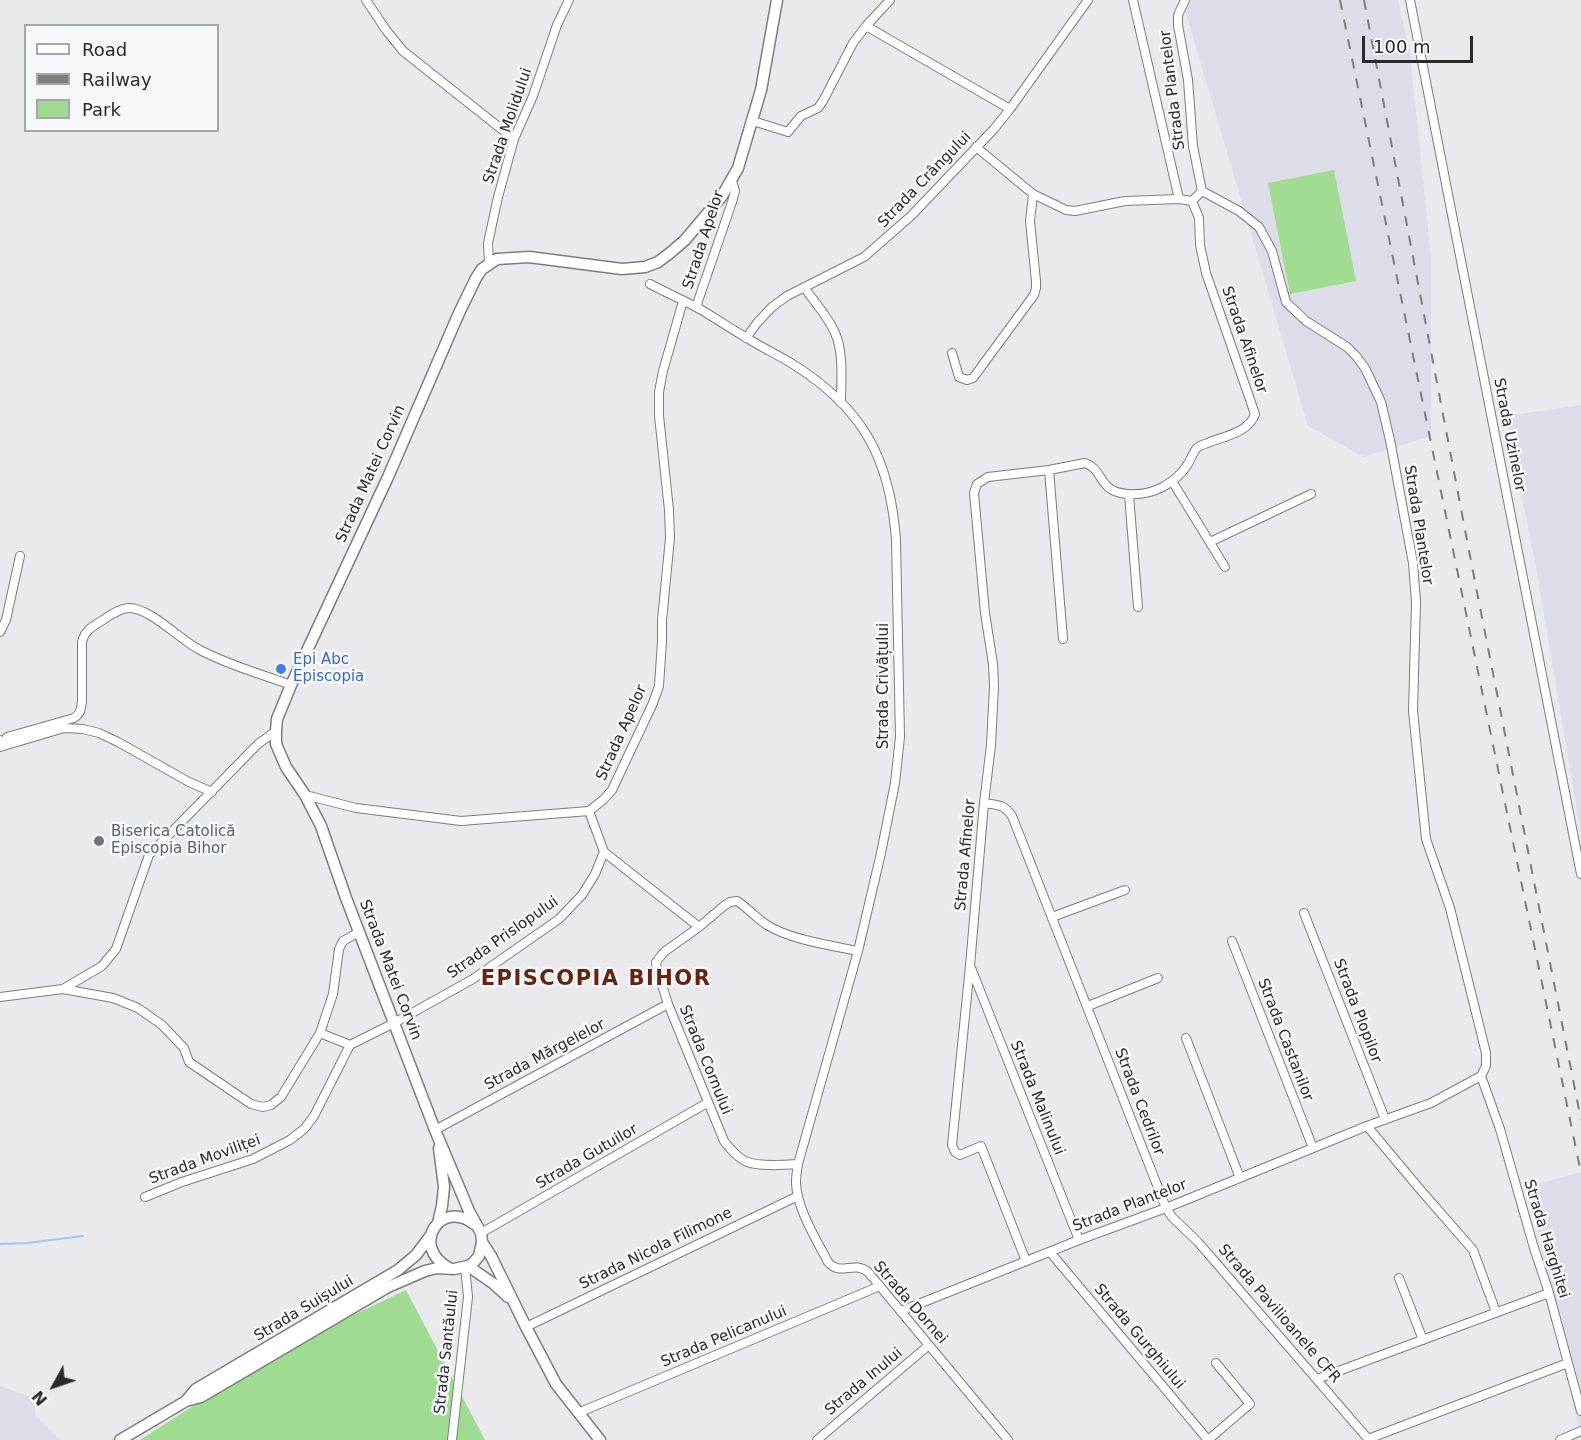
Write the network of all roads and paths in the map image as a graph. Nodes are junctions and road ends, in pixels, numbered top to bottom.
1 (366, 0) edge
2 (569, 0) edge
3 (777, 0) edge
4 (890, 0) edge
5 (1088, 0) edge
6 (1133, 0) edge
7 (1185, 0) edge
8 (1410, 0) edge
9 (866, 26) junction
10 (1010, 109) junction
11 (753, 121) junction
12 (514, 139) junction
13 (976, 147) junction
14 (732, 180) junction
15 (1202, 191) junction
16 (1033, 194) junction
17 (1179, 199) junction
18 (1192, 201) junction
19 (489, 264) junction
20 (650, 284) dead end
21 (804, 287) junction
22 (683, 301) junction
23 (696, 307) junction
24 (746, 338) junction
25 (952, 353) dead end
26 (841, 403) junction
27 (1049, 470) junction
28 (1172, 481) junction
29 (1311, 494) dead end
30 (1130, 495) junction
31 (1210, 542) junction
32 (20, 556) dead end
33 (1225, 567) dead end
34 (1138, 608) dead end
35 (0, 632) edge
36 (1063, 639) dead end
37 (291, 685) junction
38 (276, 731) junction
39 (0, 740) edge
40 (4, 746) edge
41 (212, 792) junction
42 (305, 795) junction
43 (984, 803) junction
44 (589, 811) junction
45 (604, 852) junction
46 (1581, 874) edge
47 (1125, 890) dead end
48 (1304, 913) dead end
49 (1052, 917) junction
50 (699, 927) junction
51 (359, 932) junction
52 (1232, 941) dead end
53 (858, 951) junction
54 (970, 966) junction
55 (1158, 978) dead end
56 (63, 989) junction
57 (0, 997) edge
58 (668, 1004) junction
59 (1088, 1006) junction
60 (394, 1023) junction
61 (320, 1033) junction
62 (1186, 1038) dead end
63 (350, 1045) junction
64 (1481, 1076) junction
65 (707, 1103) junction
66 (1385, 1119) junction
67 (1367, 1126) junction
68 (436, 1133) junction
69 (1312, 1148) junction
70 (798, 1164) junction
71 (1240, 1178) junction
72 (798, 1196) junction
73 (145, 1197) dead end
74 (1166, 1208) junction
75 (438, 1223) junction
76 (480, 1234) junction
77 (431, 1235) junction
78 (1079, 1240) junction
79 (1050, 1252) junction
80 (1026, 1261) junction
81 (466, 1267) junction
82 (449, 1268) junction
83 (1399, 1278) dead end
84 (880, 1286) junction
85 (1549, 1293) junction
86 (513, 1301) junction
87 (901, 1311) junction
88 (1496, 1312) junction
89 (526, 1327) junction
90 (1423, 1340) junction
91 (929, 1345) junction
92 (1216, 1363) dead end
93 (1568, 1363) junction
94 (1317, 1379) junction
95 (186, 1401) junction
96 (1581, 1411) edge
97 (578, 1413) junction
98 (1581, 1431) edge
99 (1369, 1439) edge
100 (120, 1440) edge
101 (452, 1440) edge
102 (600, 1440) edge
103 (817, 1440) edge
104 (1008, 1440) edge
105 (1208, 1440) edge
106 (1560, 1440) edge

1 - 12 street
2 - 12 street, Strada Molidului
3 - 11 main road
4 - 9 street
5 - 10 street, Strada Crângului
6 - 17 street
7 - 15 street, Strada Plantelor
8 - 46 street, Strada Uzinelor
9 - 10 street
9 - 11 street
10 - 13 street, Strada Crângului
11 - 14 main road
12 - 19 street, Strada Molidului
13 - 16 street
13 - 21 street, Strada Crângului
14 - 19 main road
14 - 23 street, Strada Apelor
15 - 18 street
15 - 64 street, Strada Plantelor
16 - 17 street
16 - 25 street
17 - 18 street
18 - 28 street, Strada Afinelor
19 - 37 main road, Strada Matei Corvin
20 - 22 street, Strada Crivățului
21 - 24 street, Strada Crângului
21 - 26 street
22 - 23 street, Strada Crivățului
22 - 44 street, Strada Apelor
23 - 24 street, Strada Crivățului
24 - 26 street, Strada Crivățului
26 - 53 street, Strada Crivățului
27 - 30 street, Strada Afinelor
27 - 36 street
27 - 43 street, Strada Afinelor
28 - 30 street, Strada Afinelor
28 - 31 street
29 - 31 street
30 - 34 street
31 - 33 street
32 - 35 street
37 - 38 main road, Strada Matei Corvin
37 - 40 street
38 - 41 street
38 - 42 main road, Strada Matei Corvin
39 - 40 street
40 - 41 street
41 - 56 street
42 - 44 street
42 - 51 main road, Strada Matei Corvin
43 - 49 street, Strada Cedrilor
43 - 54 street, Strada Afinelor
44 - 45 street
45 - 50 street
45 - 60 street, Strada Prislopului
47 - 49 street
48 - 66 street, Strada Plopilor
49 - 59 street, Strada Cedrilor
50 - 53 street, Strada Cornului
50 - 58 street, Strada Cornului
51 - 60 main road, Strada Matei Corvin
51 - 61 street
52 - 69 street, Strada Castanilor
53 - 70 street, Strada Crivățului
54 - 78 street, Strada Malinului
54 - 80 street, Strada Afinelor
55 - 59 street
56 - 57 street
56 - 61 street
58 - 65 street, Strada Cornului
58 - 68 street, Strada Mărgelelor
59 - 74 street, Strada Cedrilor
60 - 63 street
60 - 68 main road, Strada Matei Corvin
61 - 63 street
62 - 71 street
63 - 73 street, Strada Moviliței
64 - 66 street, Strada Plantelor
64 - 85 street, Strada Harghitei
65 - 70 street, Strada Cornului
65 - 76 street, Strada Gutuilor
66 - 67 street, Strada Plantelor
67 - 69 street, Strada Plantelor
67 - 88 street
68 - 75 main road, Strada Matei Corvin
68 - 76 main road, Strada Matei Corvin
69 - 71 street, Strada Plantelor
70 - 72 street, Strada Crivățului
71 - 74 street, Strada Plantelor
72 - 84 street, Strada Dornei
72 - 89 street, Strada Nicola Filimone
74 - 78 street, Strada Plantelor
74 - 94 street, Strada Pavilioanele CFR
75 - 76 main road
75 - 77 main road
76 - 81 main road
76 - 86 main road, Strada Matei Corvin
77 - 82 main road
77 - 95 main road, Strada Suișului
78 - 79 street, Strada Plantelor
79 - 80 street, Strada Plantelor
79 - 105 street, Strada Gurghiului
80 - 87 street, Strada Plantelor
81 - 82 main road
81 - 86 main road, Strada Matei Corvin
81 - 101 street, Strada Santăului
82 - 95 main road, Strada Suișului
83 - 90 street
84 - 87 street, Strada Dornei
84 - 97 street, Strada Pelicanului
85 - 88 street
85 - 93 street, Strada Harghitei
86 - 89 main road, Strada Matei Corvin
87 - 91 street, Strada Dornei
88 - 90 street
89 - 97 main road, Strada Matei Corvin
90 - 94 street
91 - 103 street, Strada Inului
91 - 104 street, Strada Dornei
92 - 105 street
93 - 96 street, Strada Harghitei
93 - 99 street
94 - 99 street, Strada Pavilioanele CFR
95 - 100 main road, Strada Suișului
97 - 102 main road, Strada Matei Corvin
98 - 106 street

